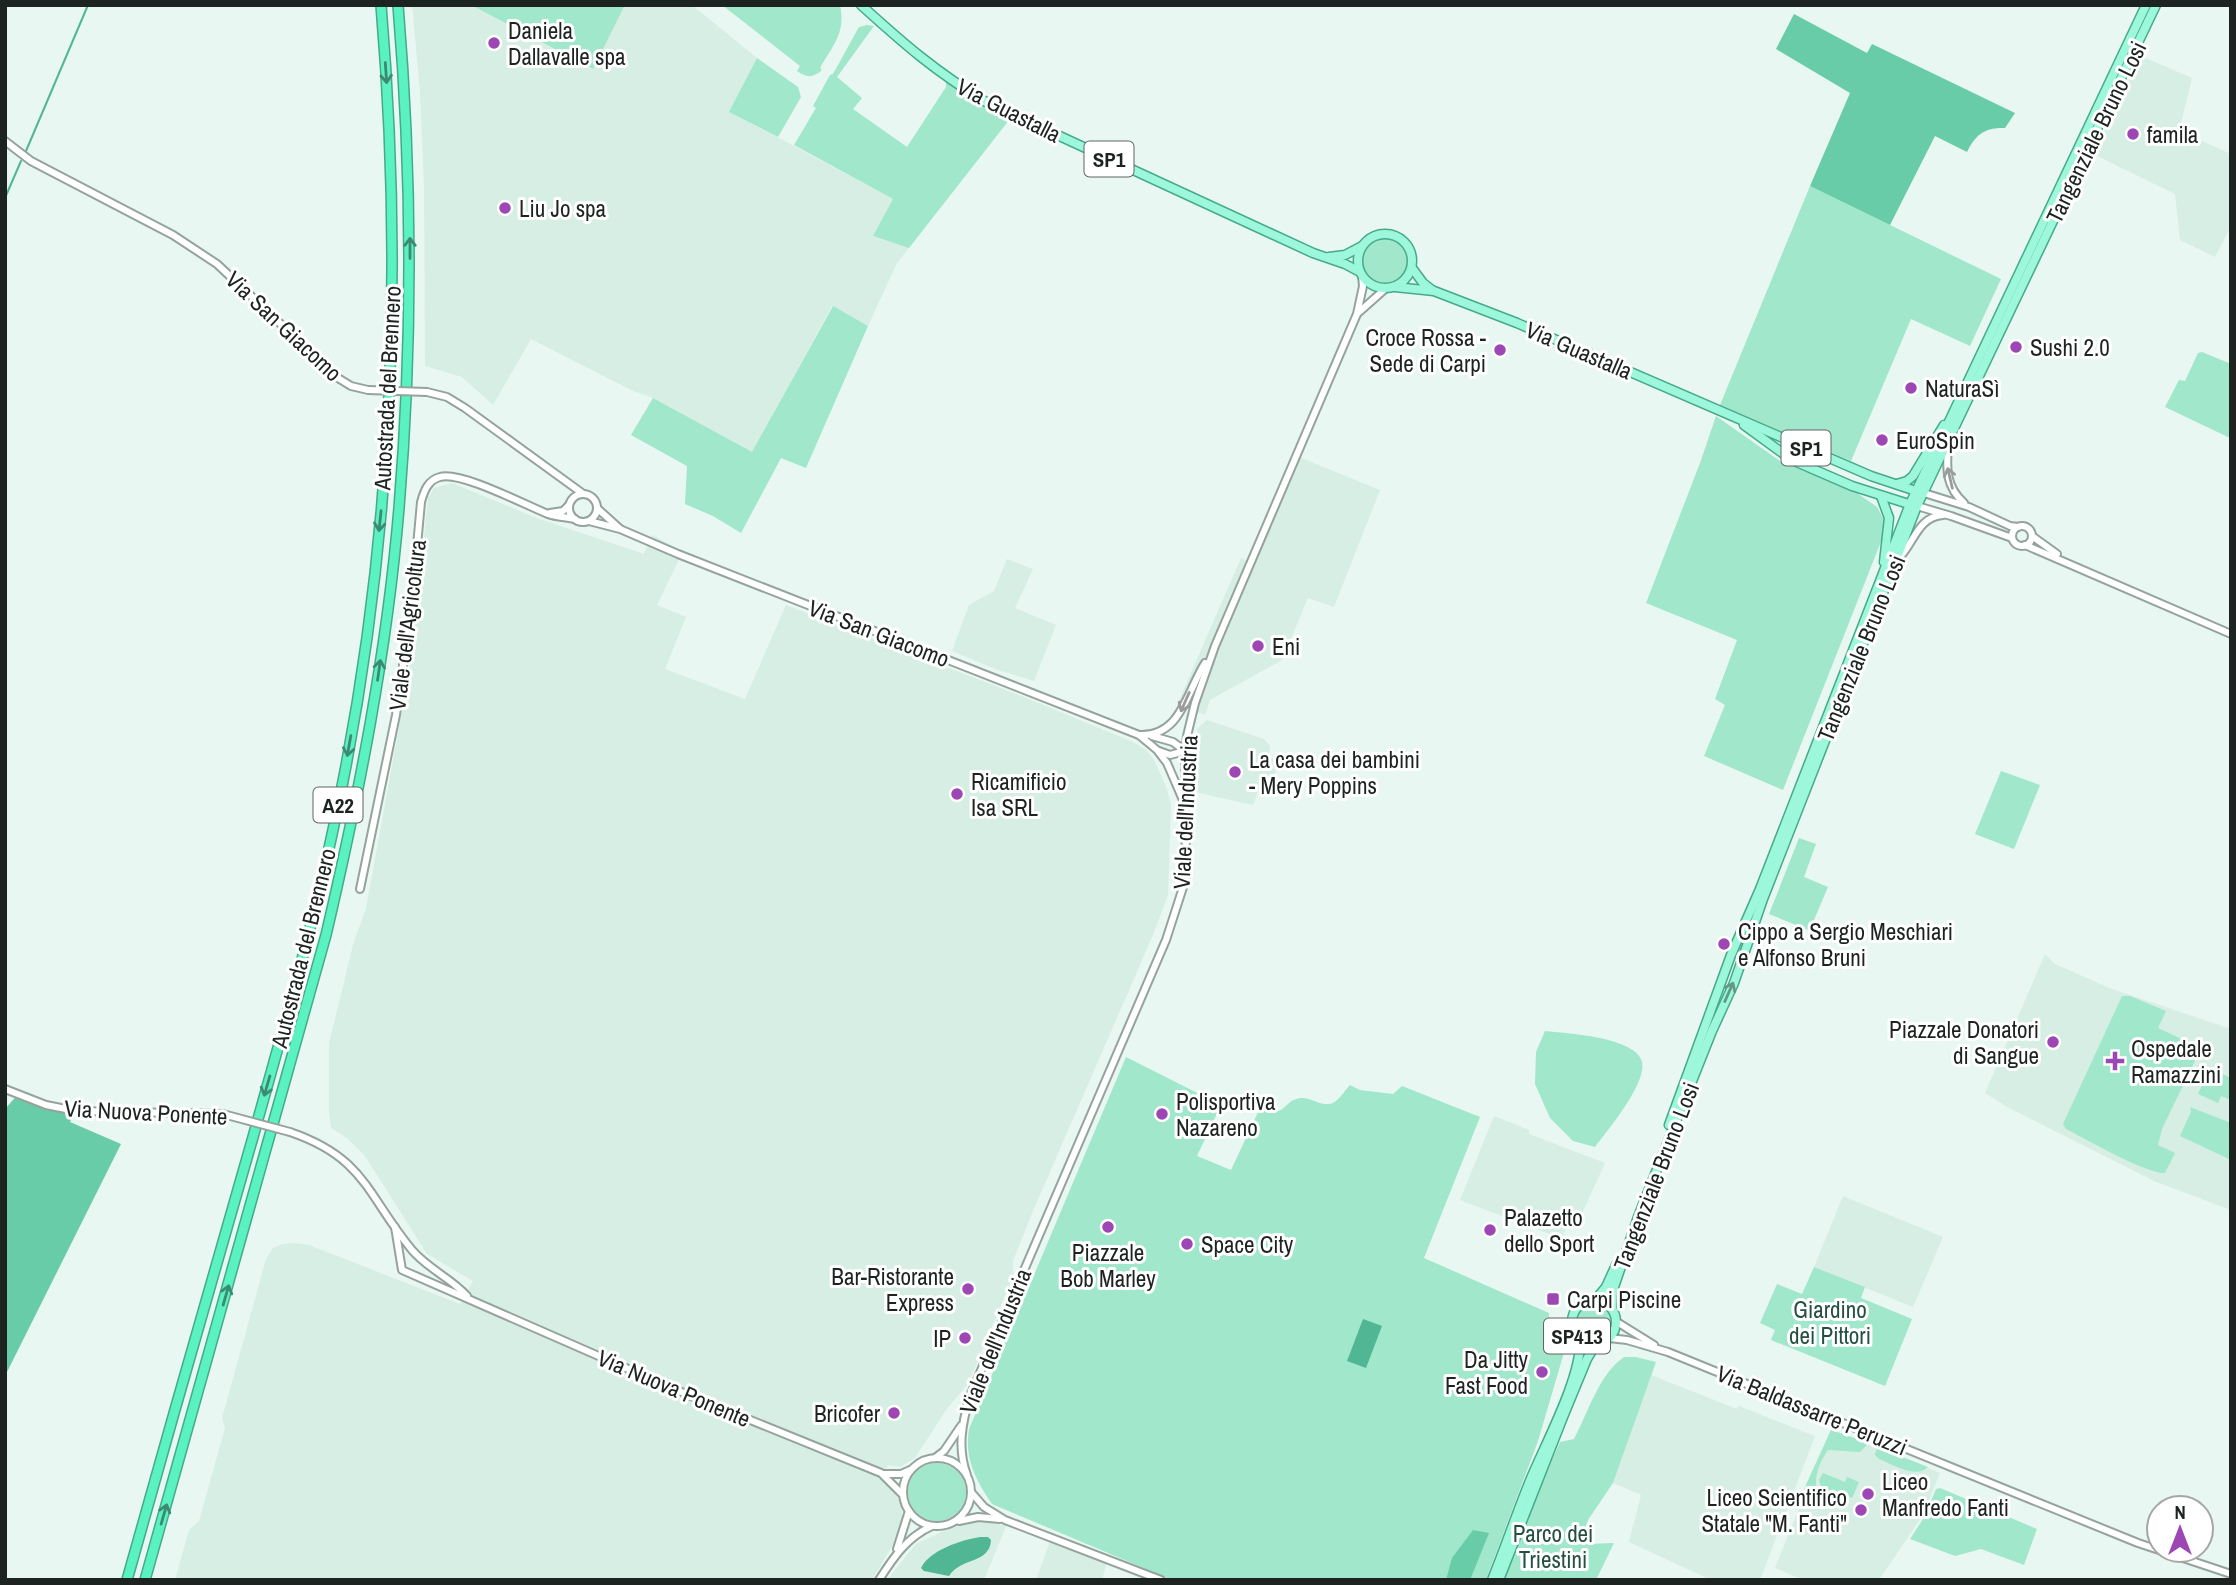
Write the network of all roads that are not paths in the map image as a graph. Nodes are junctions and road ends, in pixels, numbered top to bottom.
1 (381, 5) edge
2 (398, 5) edge
3 (861, 5) edge
4 (2146, 5) edge
5 (2156, 5) edge
6 (5, 141) edge
7 (1362, 246) junction
8 (1326, 257) junction
9 (1412, 268) junction
10 (1361, 274) junction
11 (1395, 287) junction
12 (1385, 289) junction
13 (1434, 291) junction
14 (1357, 314) junction
15 (1722, 412) junction
16 (1954, 412) junction
17 (1948, 443) junction
18 (1798, 444) junction
19 (1792, 460) junction
20 (1853, 468) junction
21 (569, 484) junction
22 (1846, 484) junction
23 (1891, 484) junction
24 (1920, 492) junction
25 (582, 493) junction
26 (1881, 496) junction
27 (571, 502) junction
28 (1914, 505) junction
29 (1969, 506) junction
30 (598, 509) junction
31 (545, 512) junction
32 (1951, 516) junction
33 (575, 519) junction
34 (589, 521) junction
35 (2018, 527) junction
36 (620, 529) junction
37 (2032, 536) junction
38 (2012, 538) junction
39 (2025, 545) junction
40 (1895, 562) junction
41 (2070, 563) junction
42 (1883, 570) junction
43 (2231, 636) edge
44 (1215, 646) junction
45 (1139, 735) junction
46 (1150, 736) junction
47 (1157, 750) junction
48 (1185, 751) junction
49 (1186, 806) junction
50 (360, 889) dead end
51 (5, 1089) edge
52 (395, 1227) junction
53 (469, 1298) junction
54 (1595, 1300) junction
55 (1612, 1308) junction
56 (1617, 1322) junction
57 (1609, 1338) junction
58 (1580, 1340) junction
59 (1596, 1344) junction
60 (1668, 1352) junction
61 (962, 1425) junction
62 (932, 1459) junction
63 (912, 1470) junction
64 (881, 1474) junction
65 (967, 1475) junction
66 (971, 1492) junction
67 (903, 1495) junction
68 (909, 1511) junction
69 (1005, 1520) junction
70 (953, 1522) junction
71 (932, 1525) junction
72 (895, 1555) junction
73 (2231, 1574) edge
74 (127, 1580) edge
75 (145, 1580) edge
76 (879, 1580) edge
77 (1161, 1580) edge
78 (1492, 1580) edge
79 (1499, 1580) edge

1 -> 74 highway, Autostrada del Brennero / A22
75 -> 2 highway, Autostrada del Brennero / A22
3 - 8 main road, Via Guastalla / SP1
4 - 16 main road, Tangenziale Bruno Losi
5 - 17 main road, Tangenziale Bruno Losi
6 - 21 street, Via San Giacomo, bridge
7 - 8 main road
7 - 9 main road
7 - 10 main road
8 - 10 main road, Via Guastalla / SP1
9 - 11 main road
9 - 13 main road, Via Guastalla
10 - 12 main road
10 - 14 street, Viale dell'Industria
11 - 12 main road
11 - 13 main road, Via Guastalla / SP1
12 - 14 street, Viale dell'Industria
13 - 15 main road, Via Guastalla / SP1
14 - 44 street, Viale dell'Industria
15 - 18 main road, Via Guastalla / SP1
15 - 19 main road, Via Guastalla / SP1
16 - 23 main road
16 - 24 main road, Tangenziale Bruno Losi
17 - 24 main road, Tangenziale Bruno Losi
29 -> 17 street
18 - 19 main road
18 - 20 main road, Via Guastalla / SP1
19 - 22 main road, Via Guastalla / SP1
20 - 22 main road
20 - 23 main road, Via Guastalla / SP1
21 - 25 street, Via San Giacomo
21 - 27 street
22 - 26 main road, Via Guastalla / SP1
23 - 24 main road, Via Guastalla / SP1
24 - 28 main road, Tangenziale Bruno Losi
24 - 29 street, Via Guastalla / SP1
25 - 27 street
25 - 30 street
26 - 28 main road, Via Guastalla / SP1
26 - 42 main road
27 - 31 street
27 - 33 street
28 - 32 street, Via Guastalla / SP1
28 - 40 main road, Tangenziale Bruno Losi
28 - 42 main road, Tangenziale Bruno Losi
29 - 35 street, Via Guastalla / SP1
30 - 34 street
30 - 36 street, Via San Giacomo
31 - 33 street, Viale dell'Agricoltura
31 - 50 street, Viale dell'Agricoltura
32 - 38 street, Via Guastalla / SP1
32 - 40 street
33 - 34 street
34 - 36 street, Via San Giacomo
35 - 37 street
35 - 38 street
36 - 45 street, Via San Giacomo
37 - 39 street
37 - 41 street
38 - 39 street
39 - 41 street
55 -> 40 main road, Tangenziale Bruno Losi
41 - 43 street
42 - 54 main road, Tangenziale Bruno Losi
44 -> 46 street
44 - 48 street, Viale dell'Industria
45 - 46 street, Via San Giacomo
45 - 47 street, Via San Giacomo
46 - 48 street, Via San Giacomo
47 - 48 street
47 - 49 street, Via San Giacomo
48 - 49 street, Viale dell'Industria
49 - 61 street, Viale dell'Industria
51 - 52 street, Via Nuova Ponente, bridge
52 - 53 street, Via Nuova Ponente
52 - 53 street, Via Nuova Ponente
53 - 64 street, Via Nuova Ponente
54 - 55 main road, SP413
54 - 58 main road, SP413
55 - 56 main road, SP413
56 - 57 main road, SP413
56 - 60 street, Via Baldassarre Peruzzi
57 - 59 main road, SP413
57 - 60 street, Via Baldassarre Peruzzi
58 - 59 main road, SP413
58 - 78 main road
59 - 79 main road
60 - 73 street, Via Baldassarre Peruzzi
61 - 62 street, Viale dell'Industria
61 - 65 street, Viale dell'Industria
62 - 63 street
62 - 65 street
63 - 64 street, Via Nuova Ponente
63 - 67 street
64 - 67 street, Via Nuova Ponente
65 - 66 street
66 - 69 street
66 - 70 street
67 - 68 street
68 - 71 street
68 - 72 street
69 - 70 street
69 - 77 street
70 - 71 street
71 - 72 street
72 - 76 street

